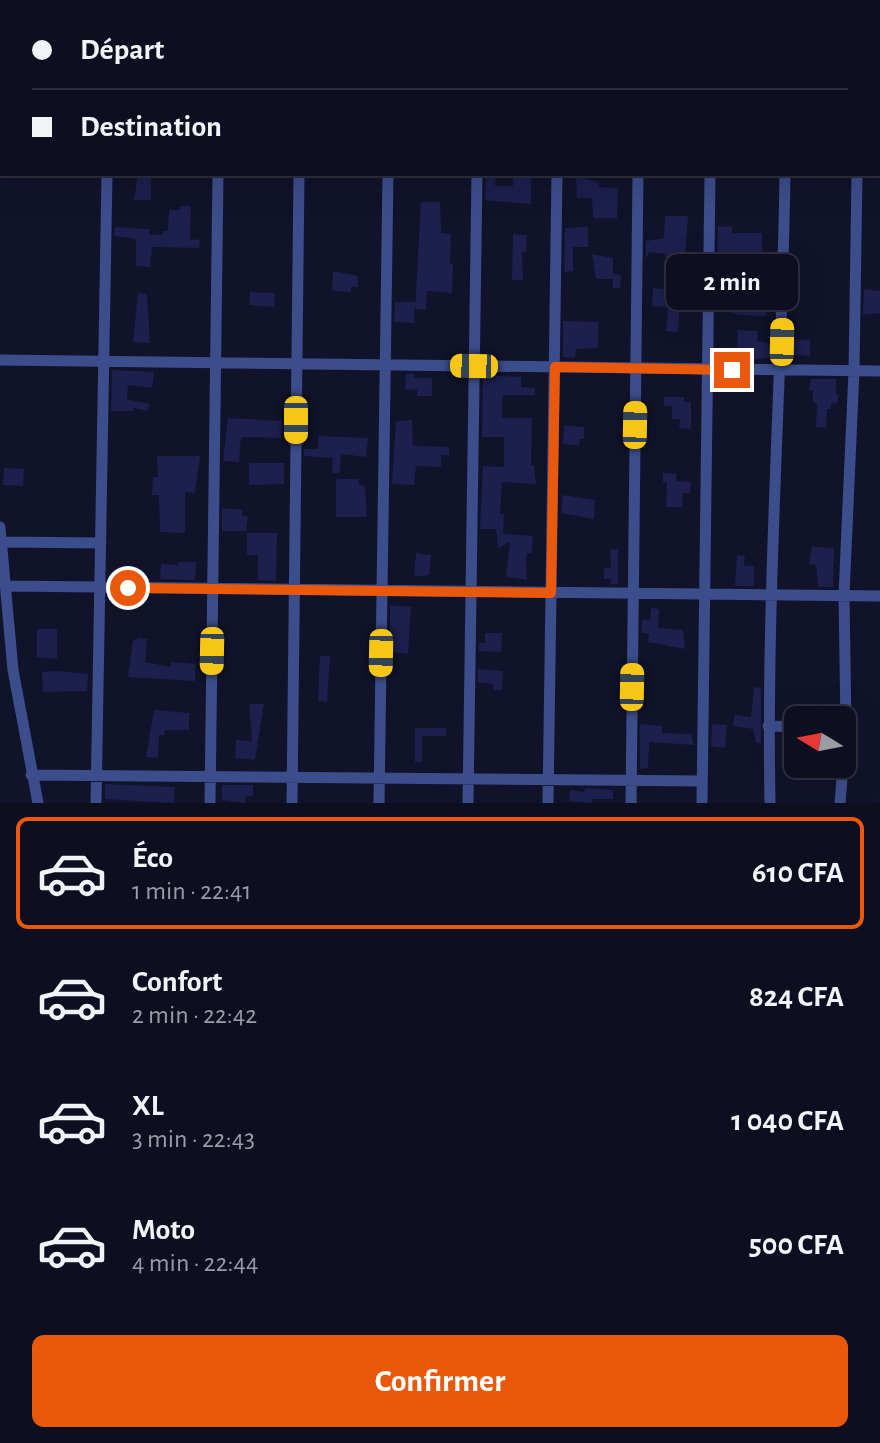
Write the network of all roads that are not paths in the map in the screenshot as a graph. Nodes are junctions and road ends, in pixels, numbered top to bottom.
1 (107, 176) edge
2 (218, 176) edge
3 (299, 176) edge
4 (388, 176) edge
5 (477, 176) edge
6 (557, 176) edge
7 (638, 176) edge
8 (710, 176) edge
9 (785, 176) edge
10 (857, 176) edge
11 (0, 360) edge
12 (104, 362) junction
13 (215, 363) junction
14 (297, 364) junction
15 (385, 365) junction
16 (474, 366) junction
17 (555, 367) junction
18 (636, 368) junction
19 (707, 369) junction
20 (782, 370) junction
21 (854, 371) junction
22 (880, 371) edge
23 (0, 527) edge
24 (3, 542) junction
25 (101, 543) junction
26 (8, 586) junction
27 (100, 587) junction
28 (213, 589) junction
29 (294, 589) junction
30 (382, 591) junction
31 (471, 592) junction
32 (551, 593) junction
33 (633, 594) junction
34 (769, 594) junction
35 (705, 595) junction
36 (844, 595) junction
37 (880, 596) edge
38 (844, 706) edge
39 (768, 726) junction
40 (784, 727) edge
41 (97, 773) junction
42 (210, 774) junction
43 (31, 775) junction
44 (292, 775) junction
45 (379, 777) junction
46 (468, 778) junction
47 (841, 778) edge
48 (549, 779) junction
49 (631, 780) junction
50 (702, 781) junction
51 (38, 803) edge
52 (96, 803) edge
53 (210, 803) edge
54 (292, 803) edge
55 (379, 803) edge
56 (468, 803) edge
57 (548, 803) edge
58 (631, 803) edge
59 (702, 803) edge
60 (770, 803) edge
61 (832, 803) edge
62 (840, 803) edge
63 (848, 803) edge

1 - 12 street
2 - 13 street
3 - 14 street
4 - 15 street
5 - 16 street
6 - 17 street
7 - 18 street
8 - 19 street
9 - 20 street
10 - 21 street
11 - 12 street
12 - 13 street
12 - 25 street
13 - 14 street
13 - 28 street
14 - 15 street
14 - 29 street
15 - 16 street
15 - 30 street
16 - 17 street
16 - 31 street
17 - 18 street
17 - 32 street
18 - 19 street
18 - 33 street
19 - 20 street
19 - 35 street
20 - 21 street
20 - 34 street
21 - 22 street
21 - 36 street
23 - 24 street
24 - 25 street
24 - 26 street
25 - 27 street
26 - 27 street
26 - 43 street
27 - 28 street
27 - 41 street
28 - 29 street
28 - 42 street
29 - 30 street
29 - 44 street
30 - 31 street
30 - 45 street
31 - 32 street
31 - 46 street
32 - 33 street
32 - 48 street
33 - 35 street
33 - 49 street
34 - 35 street
34 - 36 street
34 - 39 street
35 - 50 street
36 - 37 street
36 - 38 street
39 - 40 street
39 - 60 street
41 - 42 street
41 - 43 street
41 - 52 street
42 - 44 street
42 - 53 street
43 - 51 street
44 - 45 street
44 - 54 street
45 - 46 street
45 - 55 street
46 - 48 street
46 - 56 street
47 - 62 street
48 - 49 street
48 - 57 street
49 - 50 street
49 - 58 street
50 - 59 street
61 - 62 street
62 - 63 street

